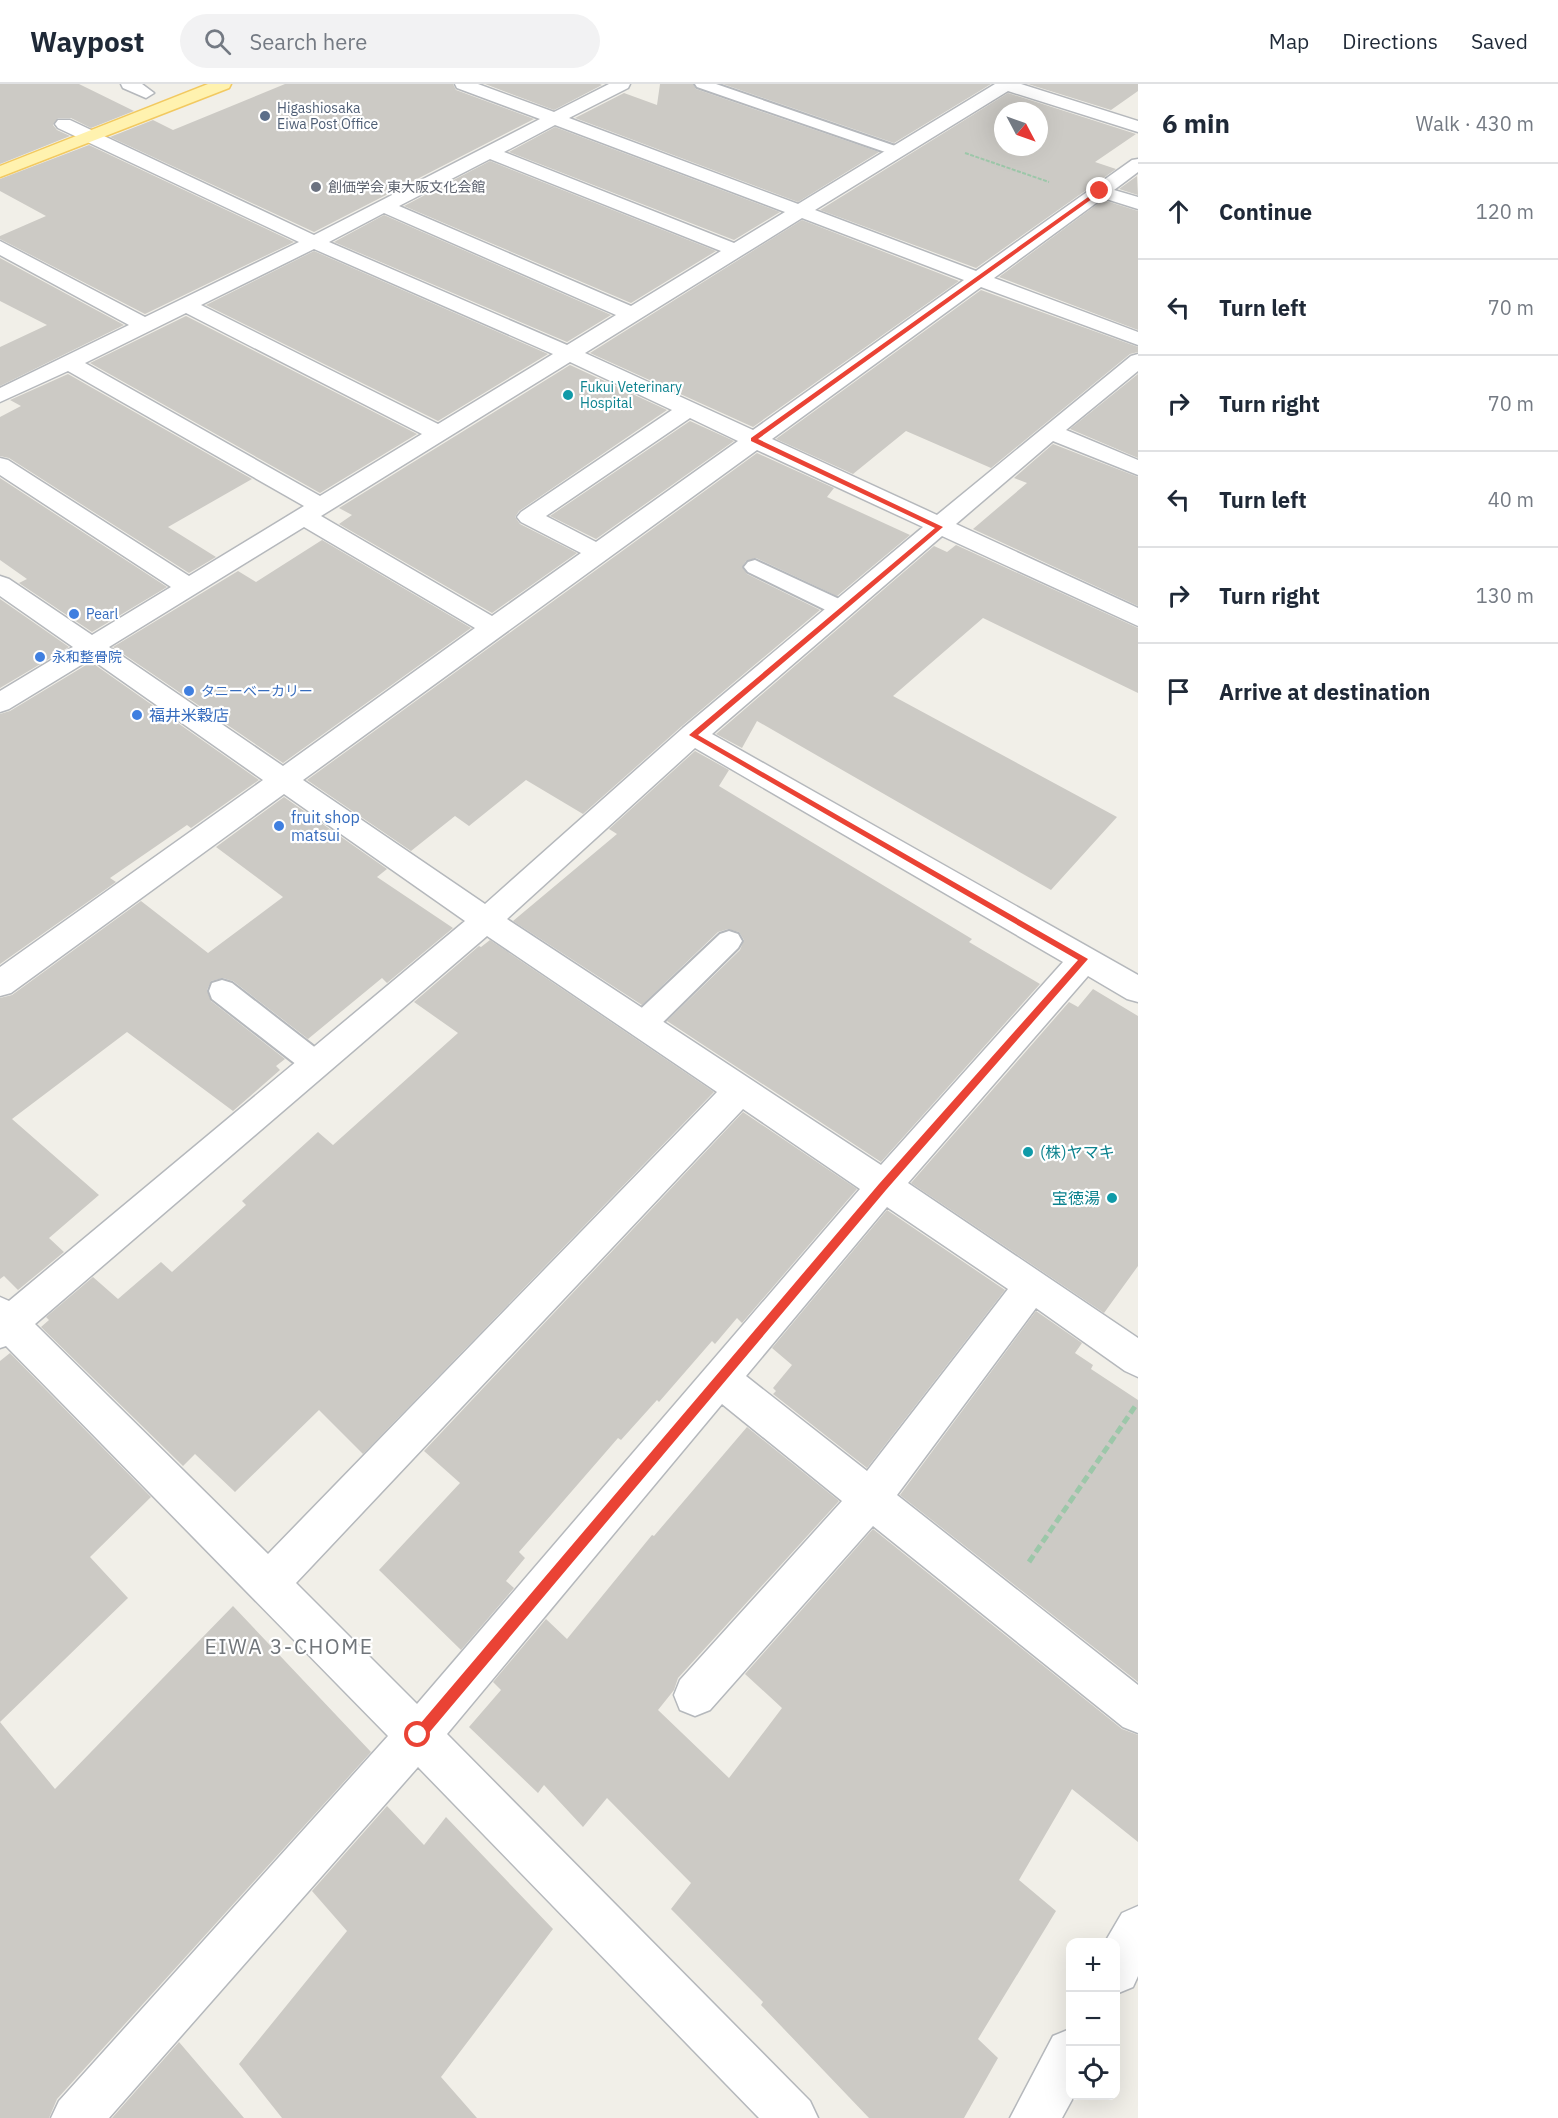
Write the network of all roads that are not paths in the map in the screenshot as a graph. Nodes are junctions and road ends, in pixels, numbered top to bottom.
1 (223, 84) edge
2 (463, 84) edge
3 (622, 84) edge
4 (702, 84) edge
5 (1005, 84) edge
6 (152, 90) dead end
7 (128, 92) edge
8 (85, 116) dead end
9 (554, 118) junction
10 (64, 124) junction
11 (1138, 128) edge
12 (46, 132) dead end
13 (89, 137) junction
14 (896, 151) junction
15 (489, 152) junction
16 (1138, 164) edge
17 (0, 172) edge
18 (1096, 194) junction
19 (1138, 203) edge
20 (383, 206) junction
21 (800, 210) junction
22 (314, 242) junction
23 (0, 247) edge
24 (734, 250) junction
25 (977, 279) junction
26 (186, 305) junction
27 (631, 314) junction
28 (145, 325) junction
29 (1138, 339) edge
30 (568, 353) junction
31 (1138, 360) edge
32 (68, 362) junction
33 (5, 388) edge
34 (688, 409) junction
35 (1050, 432) junction
36 (438, 433) junction
37 (753, 440) junction
38 (0, 465) edge
39 (1138, 468) edge
40 (312, 511) junction
41 (940, 527) junction
42 (597, 552) junction
43 (755, 567) dead end
44 (0, 585) edge
45 (189, 587) junction
46 (842, 609) junction
47 (1138, 618) edge
48 (492, 627) junction
49 (90, 648) junction
50 (0, 703) edge
51 (693, 735) junction
52 (281, 780) junction
53 (486, 920) junction
54 (729, 941) dead end
55 (1084, 959) junction
56 (0, 984) edge
57 (1138, 990) edge
58 (222, 991) dead end
59 (642, 1025) junction
60 (316, 1064) junction
61 (739, 1091) junction
62 (883, 1187) junction
63 (1032, 1285) junction
64 (3, 1323) edge
65 (1138, 1359) edge
66 (720, 1379) junction
67 (871, 1498) junction
68 (268, 1582) junction
69 (695, 1695) dead end
70 (1138, 1712) edge
71 (418, 1735) junction
72 (1138, 1929) edge
73 (1120, 1963) edge
74 (1066, 2062) edge
75 (75, 2118) edge
76 (793, 2118) edge
77 (1035, 2118) edge

1 - 13 main road
2 - 9 street
3 - 9 street
4 - 14 lane
5 - 11 street
5 - 14 street
6 - 7 main road
8 - 10 main road
9 - 15 street
9 - 21 street
10 - 12 main road
10 - 13 street
13 - 17 main road
13 - 22 street
14 - 21 street
15 - 20 street
15 - 24 street
16 - 18 street
18 - 19 street
18 - 25 street
20 - 22 street
20 - 27 street
21 - 24 street
21 - 25 street
22 - 26 street
22 - 30 street
23 - 28 street
24 - 27 street
25 - 29 street
25 - 37 street
26 - 28 street
26 - 36 street
27 - 30 street
28 - 32 street
30 - 34 street
30 - 36 street
31 - 35 street
32 - 33 street
32 - 40 street
34 - 37 street
34 - 42 street
35 - 39 street
35 - 41 street
36 - 40 street
37 - 41 street
37 - 42 street
38 - 45 street
40 - 45 street
40 - 48 street
41 - 46 street
41 - 47 street
42 - 48 street
43 - 46 lane
44 - 49 street
45 - 49 street
46 - 51 street
48 - 52 street
49 - 50 street
49 - 52 street
51 - 53 street
51 - 55 street
52 - 53 street
52 - 56 street
53 - 59 street
53 - 60 street
54 - 59 lane
55 - 57 street
55 - 62 street
58 - 60 lane
59 - 61 street
60 - 64 street
61 - 62 street
61 - 68 street
62 - 63 street
62 - 66 street
63 - 65 street
63 - 67 street
64 - 68 street
66 - 67 street
66 - 71 street
67 - 69 street
67 - 70 street
68 - 71 street
71 - 75 street
71 - 76 street
72 - 73 street
74 - 77 street

